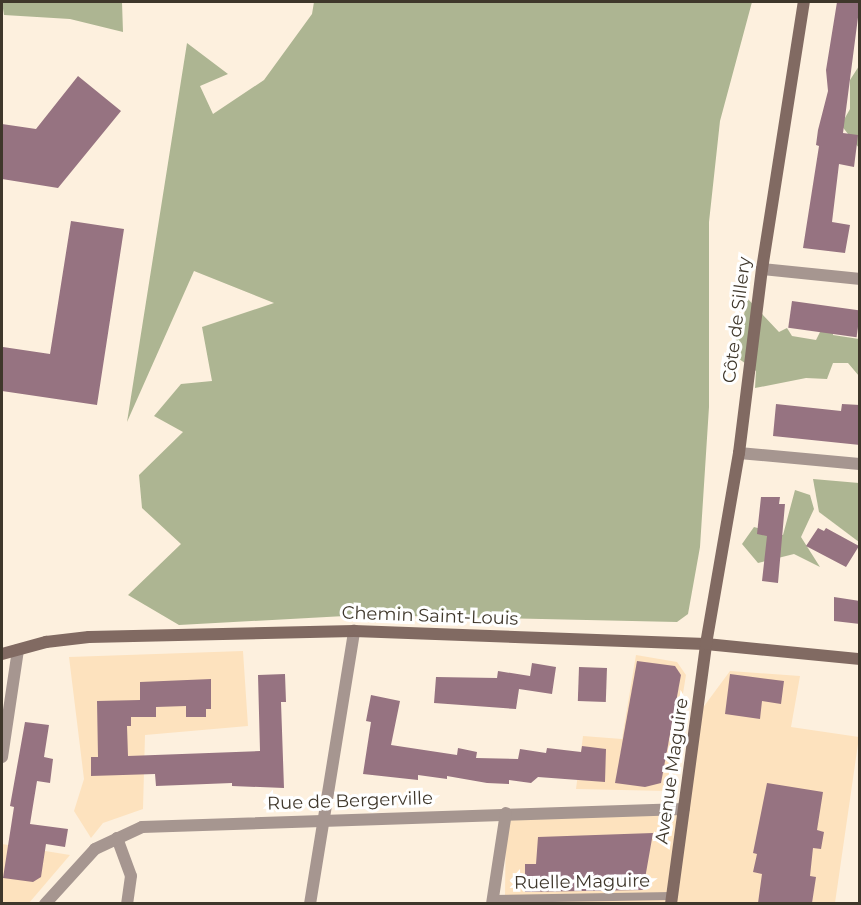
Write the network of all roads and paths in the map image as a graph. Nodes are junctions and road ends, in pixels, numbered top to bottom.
1 (804, 2) edge
2 (762, 269) junction
3 (860, 279) edge
4 (739, 453) junction
5 (860, 464) edge
6 (354, 631) junction
7 (706, 644) junction
8 (18, 650) junction
9 (2, 654) edge
10 (860, 659) edge
11 (2, 757) edge
12 (684, 809) junction
13 (506, 813) junction
14 (324, 820) junction
15 (117, 838) junction
16 (671, 900) edge
17 (492, 901) edge
18 (45, 903) edge
19 (127, 903) edge
20 (310, 903) edge

1 - 2 street, Côte de Sillery
2 - 3 street
2 - 4 street, Côte de Sillery
4 - 5 street
4 - 7 street, Côte de Sillery
6 - 7 street, Chemin Saint-Louis
6 - 8 street, Chemin Saint-Louis
6 - 14 street
7 - 10 street, Chemin Saint-Louis
7 - 12 street, Avenue Maguire
8 - 9 street, Chemin Saint-Louis
8 - 11 street
12 - 13 street, Rue de Bergerville
12 - 16 street, Avenue Maguire
13 - 14 street, Rue de Bergerville
13 - 17 street
14 - 15 street, Rue de Bergerville
14 - 20 street
15 - 18 street, Rue de Bergerville
15 - 19 street
16 - 17 lane, Ruelle Maguire

